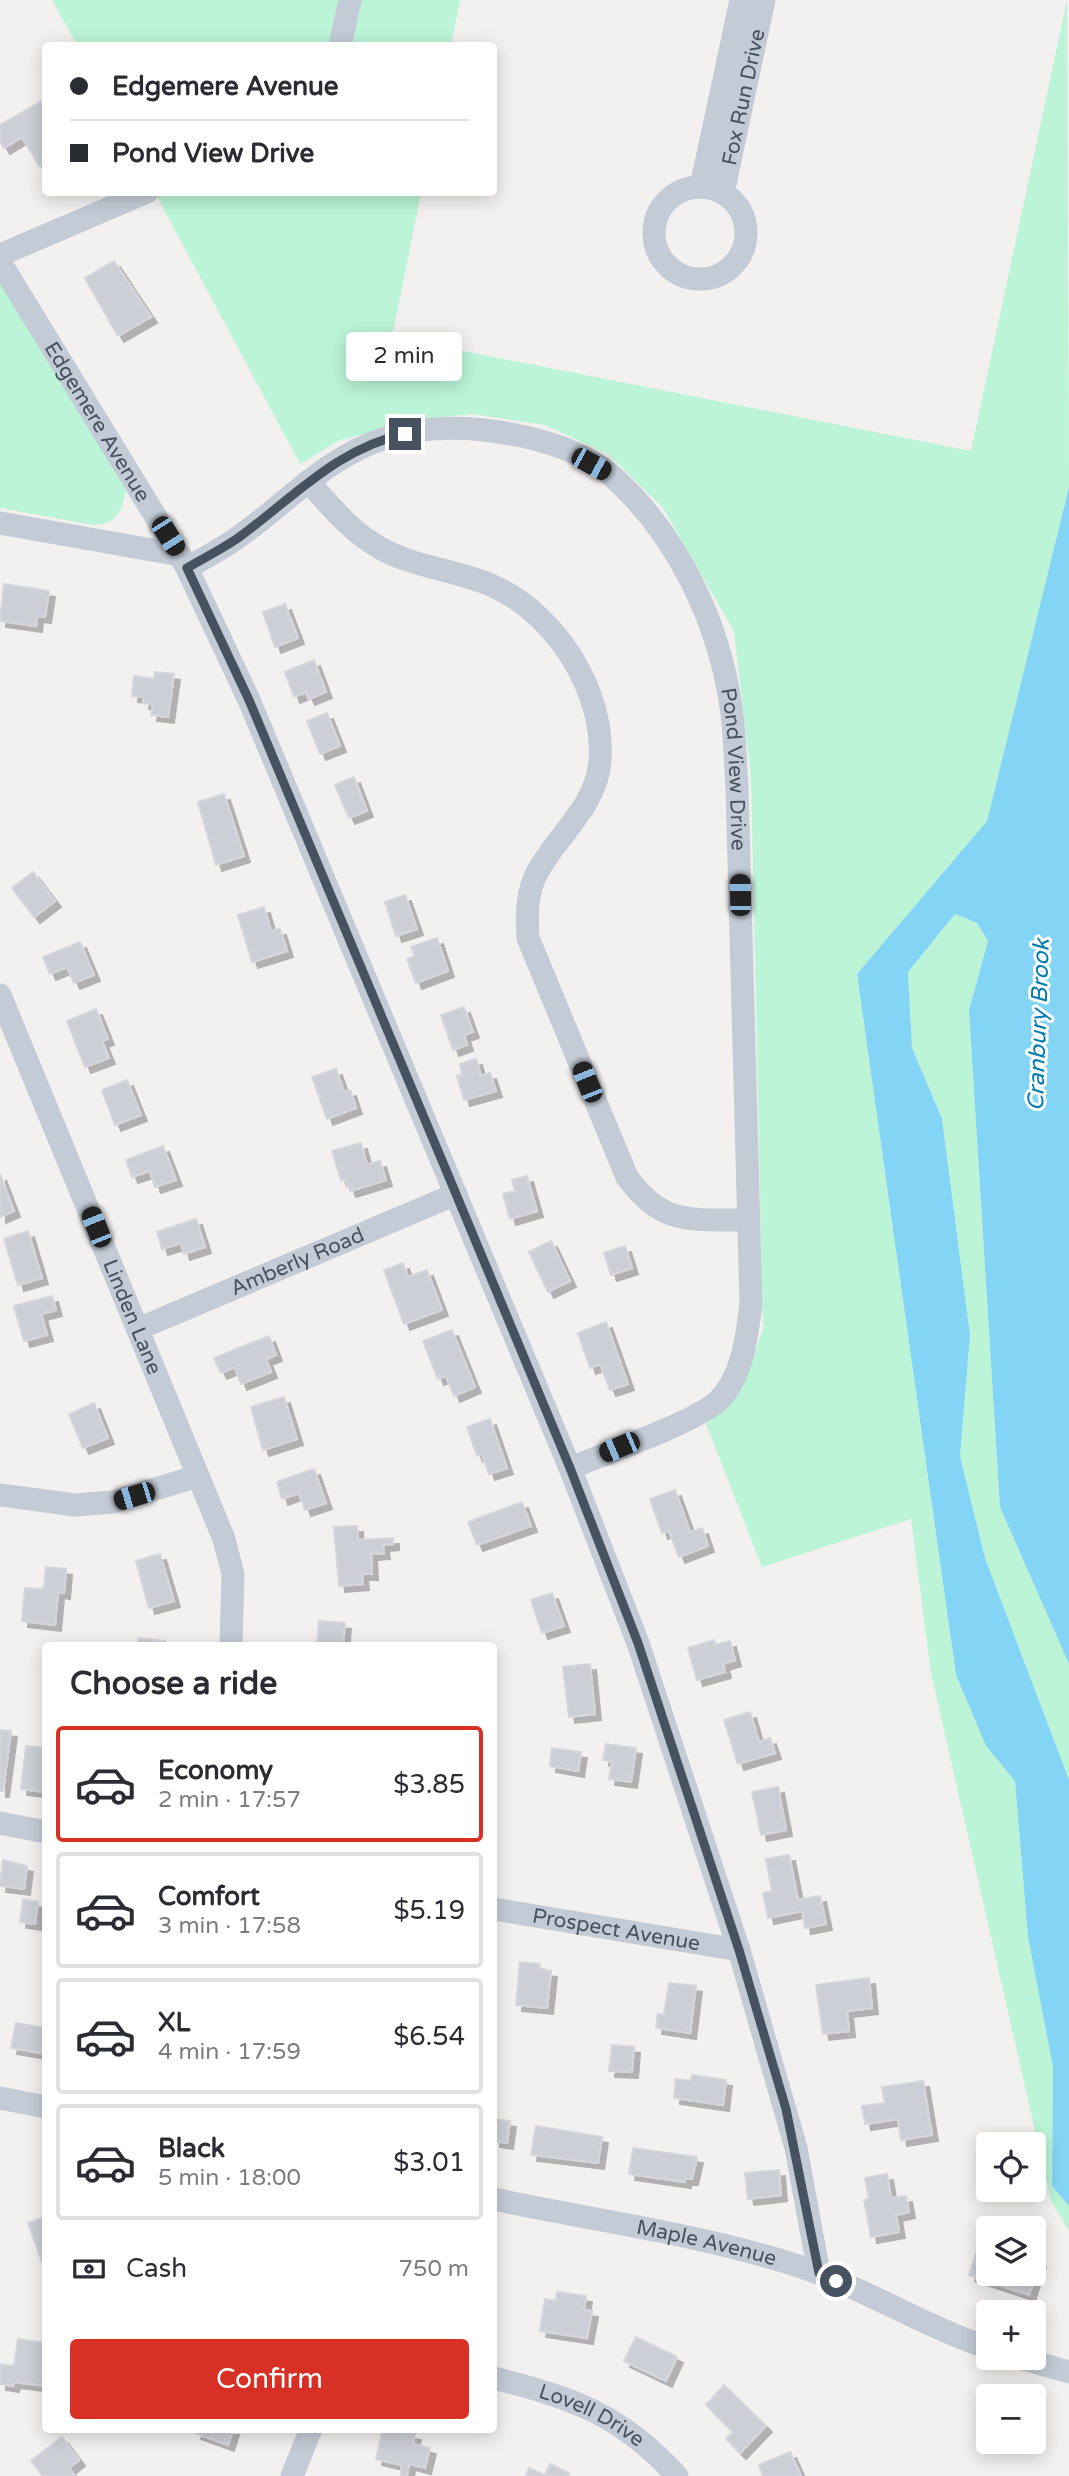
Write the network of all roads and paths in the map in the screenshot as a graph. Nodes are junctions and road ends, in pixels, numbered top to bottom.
1 (350, 0) edge
2 (741, 0) edge
3 (764, 0) edge
4 (341, 42) edge
5 (138, 196) edge
6 (0, 255) edge
7 (0, 262) edge
8 (308, 481) junction
9 (0, 523) edge
10 (184, 561) junction
11 (0, 995) edge
12 (456, 1194) junction
13 (748, 1220) junction
14 (138, 1329) junction
15 (570, 1468) junction
16 (198, 1476) junction
17 (0, 1495) edge
18 (231, 1642) edge
19 (0, 1823) edge
20 (42, 1831) edge
21 (497, 1910) edge
22 (739, 1950) junction
23 (0, 2098) edge
24 (42, 2106) edge
25 (497, 2200) edge
26 (819, 2273) junction
27 (976, 2343) edge
28 (1046, 2365) edge
29 (1069, 2372) edge
30 (497, 2379) edge
31 (309, 2433) edge
32 (292, 2476) edge
33 (677, 2476) edge

1 - 4 street
2 - 3 street, Fox Run Drive
5 - 6 street
7 - 10 street, Edgemere Avenue
8 - 10 street, Pond View Drive
8 - 13 street
8 - 13 street, Pond View Drive
9 - 10 street
10 - 12 street, Edgemere Avenue
11 - 14 street, Linden Lane
12 - 14 street, Amberly Road
12 - 15 street, Edgemere Avenue
13 - 15 street, Pond View Drive
14 - 16 street, Linden Lane
15 - 22 street, Edgemere Avenue
16 - 17 street
16 - 18 street, Linden Lane
19 - 20 street
21 - 22 street, Prospect Avenue
22 - 26 street, Edgemere Avenue
23 - 24 street
25 - 26 street, Maple Avenue
26 - 27 street, Maple Avenue
28 - 29 street
30 - 33 street, Lovell Drive
31 - 32 street

